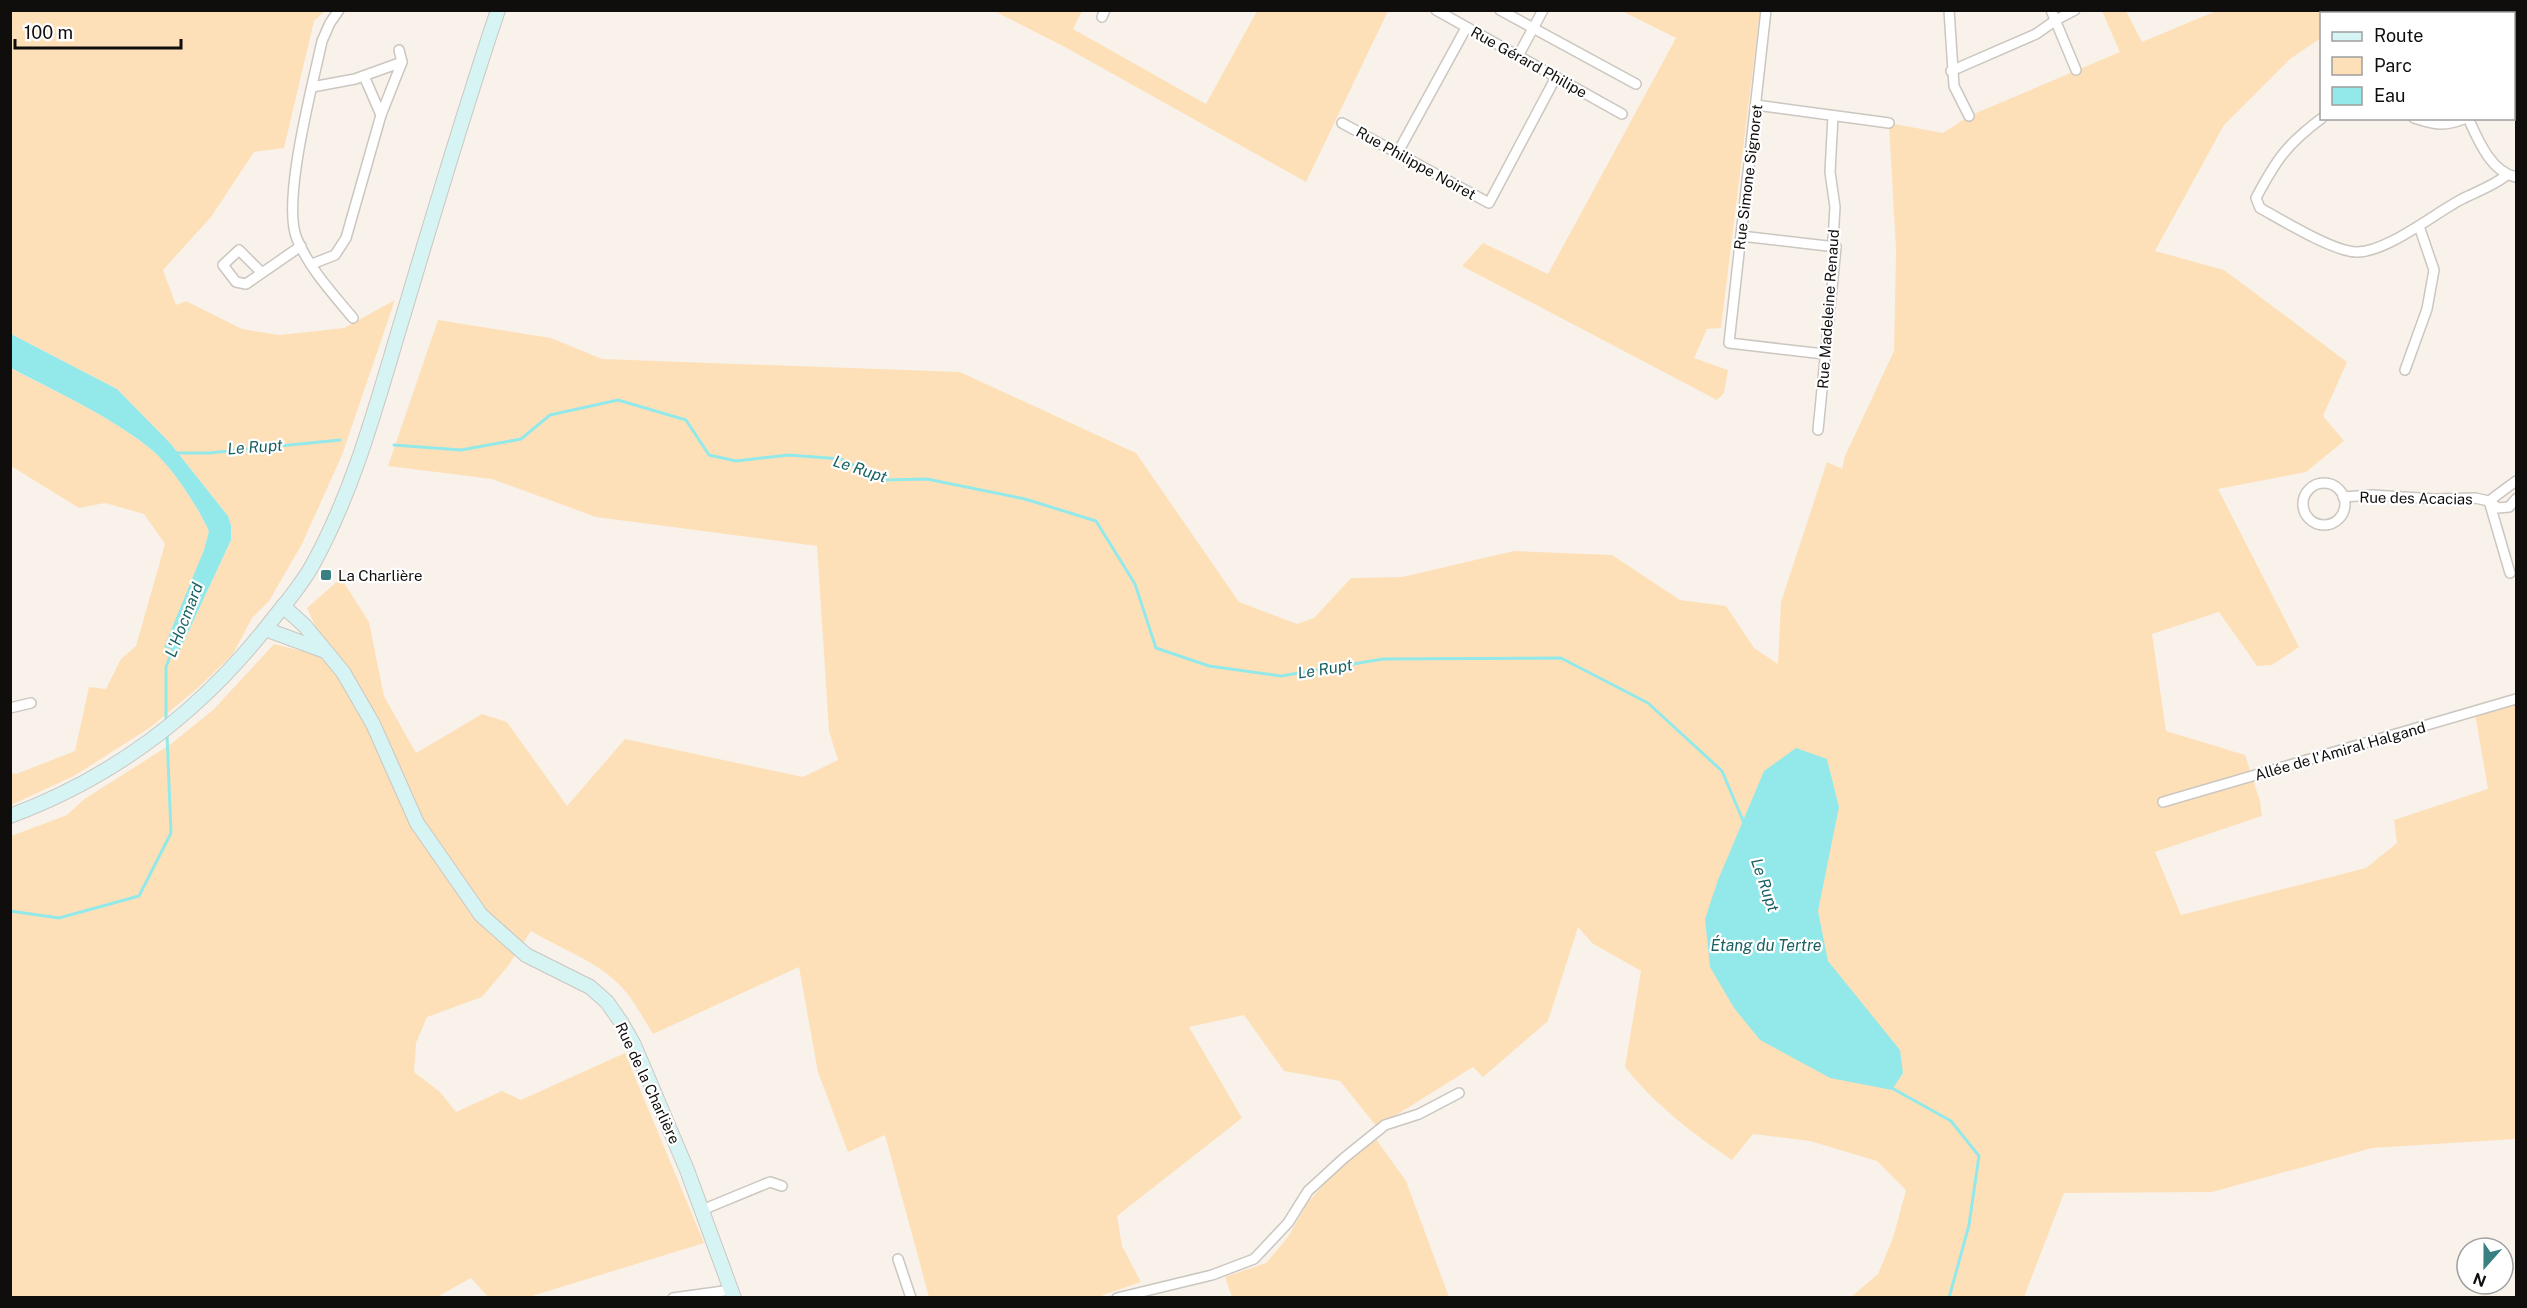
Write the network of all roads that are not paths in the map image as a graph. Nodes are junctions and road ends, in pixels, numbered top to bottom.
1 (339, 10) edge
2 (498, 10) edge
3 (1436, 10) edge
4 (1500, 10) edge
5 (1543, 10) edge
6 (1766, 10) edge
7 (1949, 10) edge
8 (2075, 10) edge
9 (2053, 15) edge
10 (1466, 28) junction
11 (1533, 29) junction
12 (399, 50) dead end
13 (1518, 56) junction
14 (402, 62) junction
15 (2076, 70) dead end
16 (1951, 71) junction
17 (364, 76) junction
18 (1556, 77) junction
19 (1636, 84) dead end
20 (312, 87) junction
21 (1756, 105) junction
22 (1622, 114) dead end
23 (381, 115) junction
24 (1833, 116) junction
25 (1969, 116) dead end
26 (2320, 120) edge
27 (2420, 120) edge
28 (2462, 120) edge
29 (2468, 120) edge
30 (1342, 123) dead end
31 (1889, 123) dead end
32 (1398, 152) junction
33 (2512, 176) edge
34 (2419, 226) junction
35 (1741, 236) junction
36 (301, 246) junction
37 (1836, 247) junction
38 (312, 264) junction
39 (262, 273) dead end
40 (353, 318) dead end
41 (1824, 354) junction
42 (2405, 370) dead end
43 (1818, 430) dead end
44 (2517, 481) edge
45 (2343, 497) junction
46 (2517, 499) edge
47 (2489, 501) junction
48 (2510, 573) dead end
49 (284, 606) junction
50 (265, 629) junction
51 (324, 650) junction
52 (2517, 699) edge
53 (31, 704) dead end
54 (10, 708) edge
55 (2163, 802) dead end
56 (10, 816) edge
57 (1459, 1092) dead end
58 (782, 1186) dead end
59 (702, 1210) junction
60 (898, 1258) dead end
61 (732, 1294) edge
62 (673, 1298) edge
63 (911, 1298) edge
64 (1117, 1298) edge

1 - 20 street
2 - 49 main road
3 - 10 street, Rue Gérard Philipe
4 - 11 street
5 - 11 street
6 - 21 street, Rue Simone Signoret
7 - 16 street
8 - 9 street
9 - 15 street
9 - 16 street
10 - 13 street, Rue Gérard Philipe
10 - 32 street
11 - 13 street
11 - 19 street
12 - 14 street
13 - 18 street, Rue Gérard Philipe
14 - 17 street
14 - 23 street
16 - 25 street
17 - 20 street
17 - 23 street
18 - 22 street, Rue Gérard Philipe
18 - 32 street, Rue Philippe Noiret
20 - 36 street
21 - 24 street
21 - 35 street, Rue Simone Signoret
23 - 38 street
24 - 31 street
24 - 37 street, Rue Madeleine Renaud
26 - 34 street
27 - 28 street
29 - 33 street
30 - 32 street, Rue Philippe Noiret
33 - 34 street
34 - 42 street
35 - 37 street
35 - 41 street, Rue Simone Signoret
36 - 38 street
36 - 39 street
37 - 41 street, Rue Madeleine Renaud
38 - 40 street
41 - 43 street, Rue Madeleine Renaud
44 - 47 street, Rue des Acacias
45 - 45 street, Rue des Acacias
45 - 47 street, Rue des Acacias
46 - 47 street, Rue des Acacias
47 - 48 street, Rue des Acacias
49 - 50 main road
49 - 51 main road, Rue de la Charlière
50 - 51 main road, Rue de la Charlière
50 - 56 main road
51 - 59 main road, Rue de la Charlière
52 - 55 street, Allée de l'Amiral Halgand
53 - 54 street
57 - 64 street
58 - 59 street
59 - 61 main road, Rue de la Charlière
60 - 63 street
61 - 62 street

